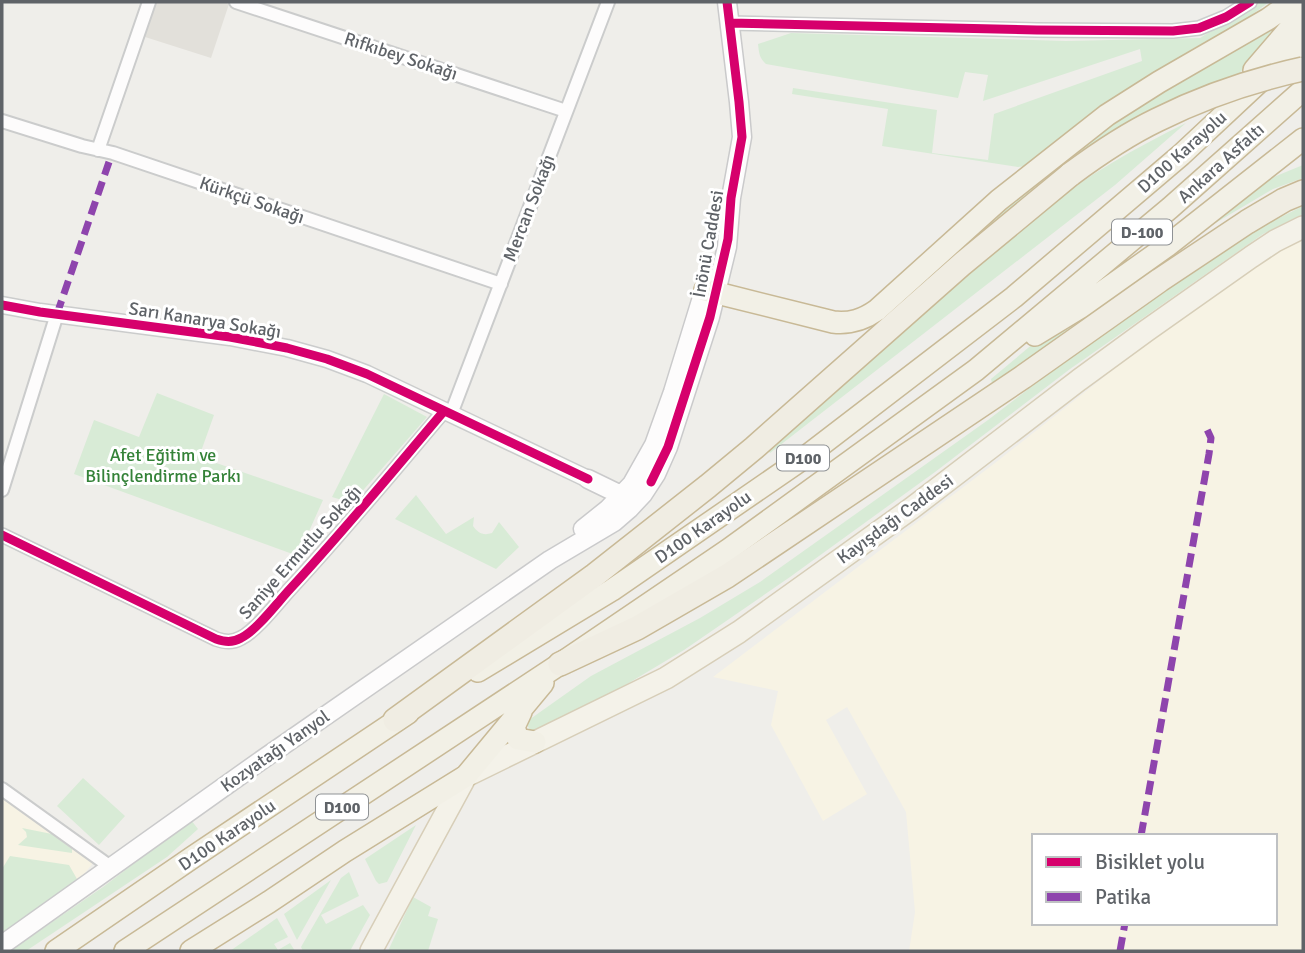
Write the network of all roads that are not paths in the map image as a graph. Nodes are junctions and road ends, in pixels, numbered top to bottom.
1 (149, 2) edge
2 (236, 2) edge
3 (608, 2) edge
4 (727, 2) edge
5 (1251, 2) edge
6 (1292, 2) edge
7 (1303, 13) edge
8 (730, 23) junction
9 (1303, 41) edge
10 (1303, 69) edge
11 (1303, 90) edge
12 (566, 111) junction
13 (2, 121) edge
14 (1303, 139) edge
15 (98, 150) junction
16 (1181, 155) junction
17 (1303, 192) edge
18 (1303, 227) edge
19 (501, 284) junction
20 (710, 292) junction
21 (2, 305) edge
22 (57, 314) junction
23 (976, 370) junction
24 (447, 412) junction
25 (647, 475) junction
26 (588, 479) junction
27 (2, 490) edge
28 (622, 495) junction
29 (597, 519) junction
30 (2, 535) edge
31 (550, 560) junction
32 (560, 664) junction
33 (524, 704) junction
34 (396, 720) junction
35 (535, 743) junction
36 (466, 776) junction
37 (2, 789) edge
38 (112, 868) junction
39 (2, 945) edge
40 (56, 951) edge
41 (125, 951) edge
42 (191, 951) edge
43 (372, 951) edge

1 - 15 street
2 - 12 street, Rıfkıbey Sokağı
3 - 12 street, Mercan Sokağı
4 - 8 main road, İnönü Caddesi
5 - 8 street
6 - 20 highway
7 - 16 highway
8 - 20 main road, İnönü Caddesi
9 - 16 highway, D100 Karayolu
10 - 34 highway, bridge
11 - 23 highway, Ankara Asfaltı / D-100
12 - 19 street, Mercan Sokağı
13 - 15 street, Kürkçü Sokağı
14 - 23 highway
15 - 19 street, Kürkçü Sokağı
16 - 34 highway, D100 Karayolu / D100
17 - 32 highway
18 - 35 main road, Kayışdağı Caddesi
19 - 24 street, Mercan Sokağı
20 - 25 main road, İnönü Caddesi
21 - 22 street, Sarı Kanarya Sokağı
22 - 24 street, Sarı Kanarya Sokağı
22 - 27 street
23 - 32 highway, D100 Karayolu / D100
24 - 26 street, Sarı Kanarya Sokağı
24 - 30 street, Saniye Ermutlu Sokağı
25 - 26 main road
25 - 28 main road
25 - 31 main road, İnönü Caddesi
26 - 28 main road
26 - 29 main road
28 - 29 main road
29 - 31 main road
31 - 38 main road, Kozyatağı Yanyol
32 - 33 highway, D100
32 - 41 highway, D100 Karayolu / D100
33 - 35 highway
33 - 36 highway, D100
34 - 40 highway, D100 Karayolu / D100
35 - 36 main road, Kayışdağı Caddesi
36 - 42 highway, D100
36 - 43 main road
37 - 38 street
38 - 39 main road, Kozyatağı Yanyol

